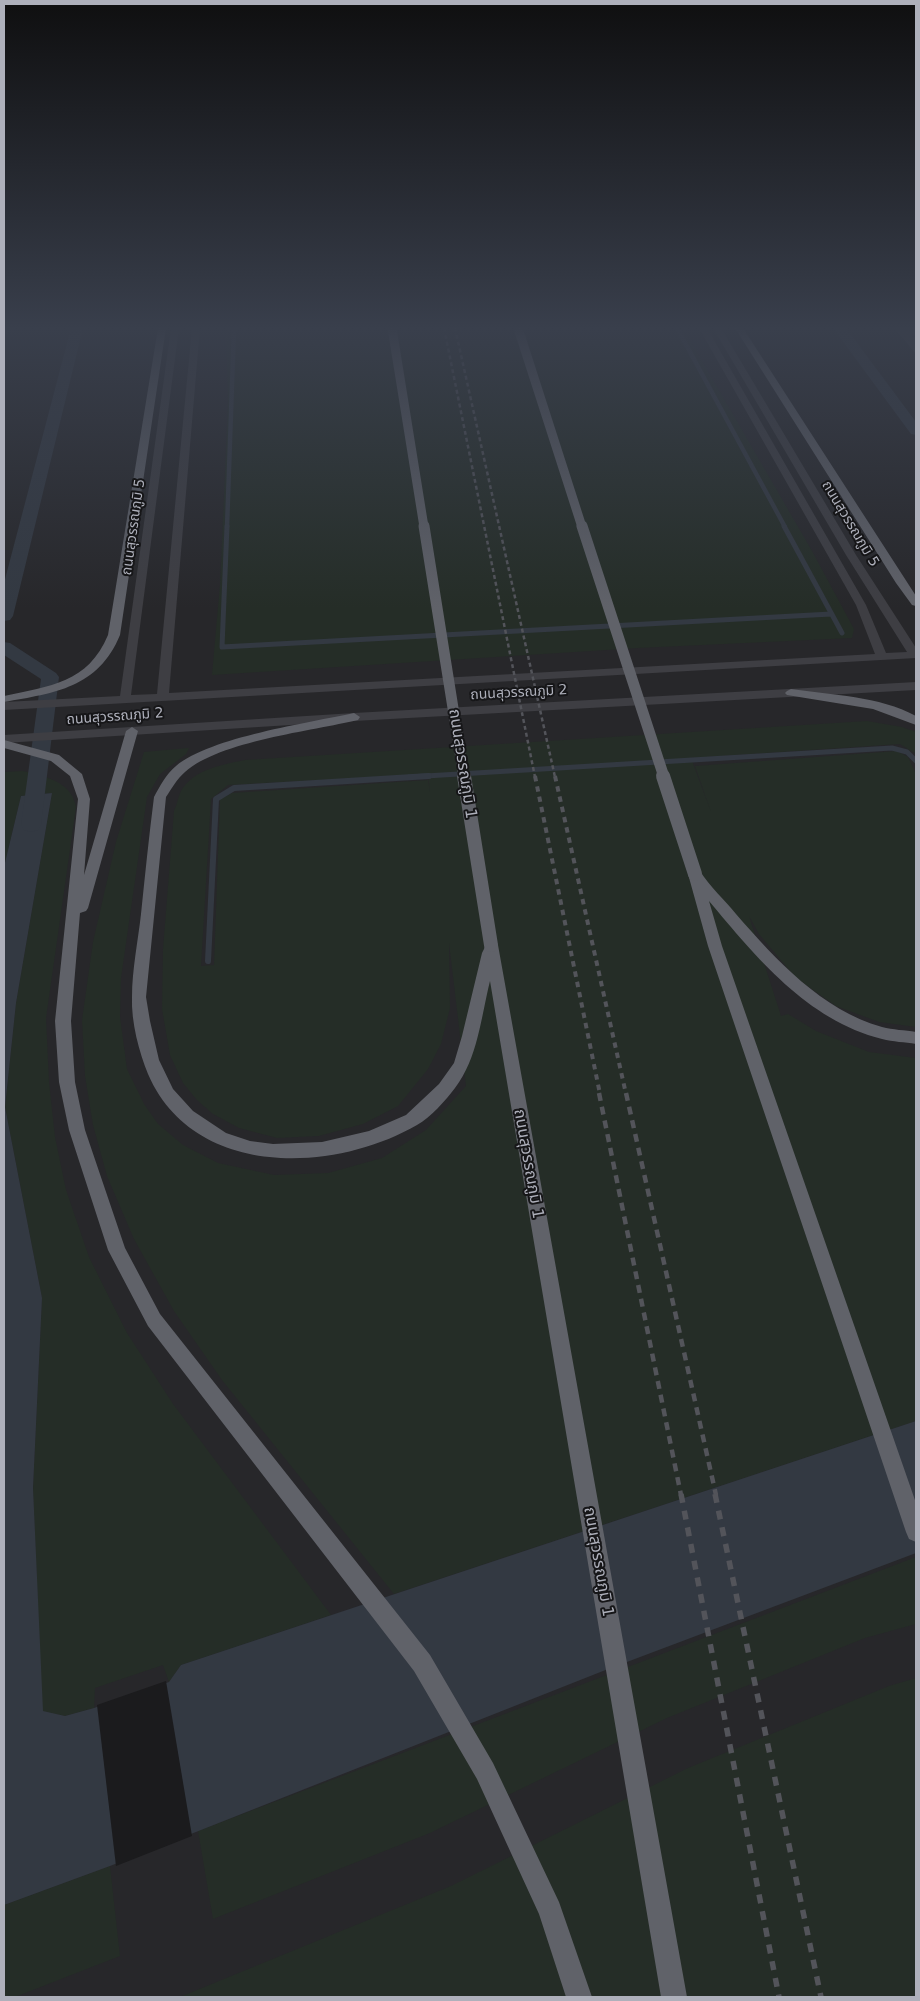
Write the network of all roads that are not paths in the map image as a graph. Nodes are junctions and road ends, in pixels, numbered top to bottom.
1 (147, 421) edge
2 (162, 421) edge
3 (188, 421) edge
4 (407, 421) edge
5 (548, 421) edge
6 (756, 421) edge
7 (772, 421) edge
8 (799, 421) edge
9 (916, 604) edge
10 (916, 655) edge
11 (881, 656) junction
12 (916, 686) edge
13 (791, 693) junction
14 (163, 697) junction
15 (4, 699) edge
16 (125, 700) junction
17 (4, 706) edge
18 (354, 717) junction
19 (916, 721) edge
20 (132, 730) junction
21 (4, 739) edge
22 (4, 744) edge
23 (695, 874) junction
24 (70, 945) junction
25 (491, 945) junction
26 (916, 1038) edge
27 (916, 1532) edge
28 (579, 1997) edge
29 (674, 1997) edge

1 - 15 highway
2 - 16 street, ถนนสุวรรณภูมิ 5
3 - 14 street
4 - 25 highway, ถนนสุวรรณภูมิ 1, bridge
5 - 23 highway, bridge
6 - 11 street, ถนนสุวรรณภูมิ 5
7 - 10 street, ถนนสุวรรณภูมิ 5
8 - 9 highway
10 - 11 street, ถนนสุวรรณภูมิ 2
11 - 14 street, ถนนสุวรรณภูมิ 2
12 - 13 street, ถนนสุวรรณภูมิ 2
13 - 18 street, ถนนสุวรรณภูมิ 2
13 - 19 highway
14 - 16 street, ถนนสุวรรณภูมิ 2
16 - 17 street, ถนนสุวรรณภูมิ 2
18 - 20 street, ถนนสุวรรณภูมิ 2
18 - 25 highway
20 - 21 street, ถนนสุวรรณภูมิ 2
20 - 24 highway
22 - 24 highway
23 - 26 highway
23 - 27 highway
24 - 28 highway
25 - 29 highway, ถนนสุวรรณภูมิ 1

